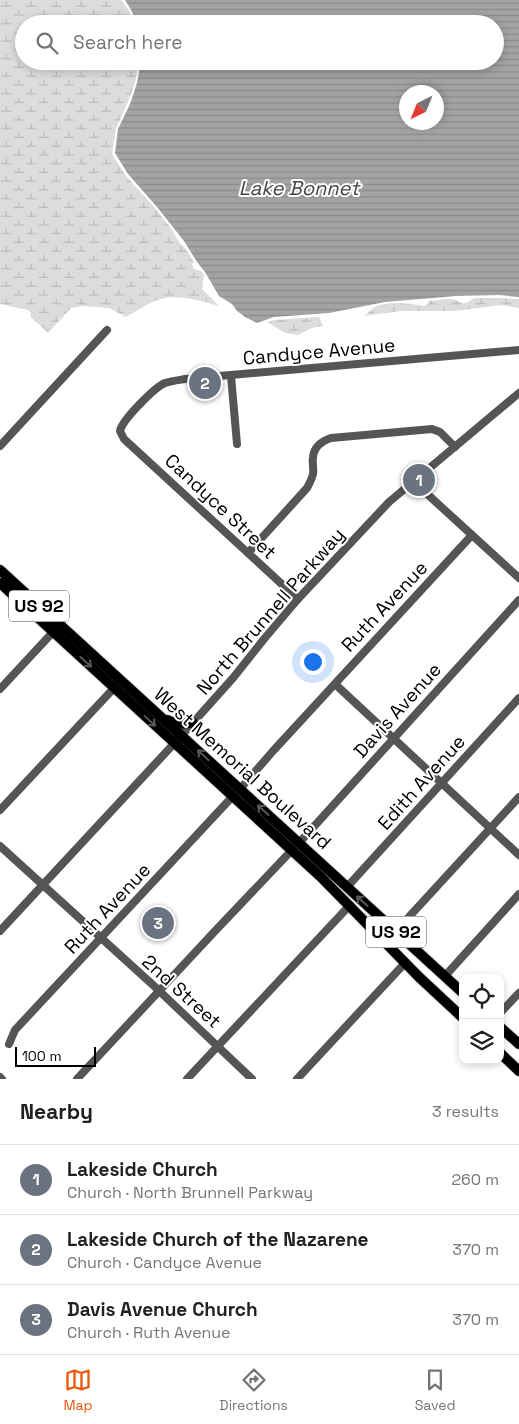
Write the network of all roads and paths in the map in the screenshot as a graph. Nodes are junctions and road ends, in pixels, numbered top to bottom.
1 (107, 330) dead end
2 (519, 350) edge
3 (230, 376) junction
4 (519, 393) edge
5 (237, 444) dead end
6 (0, 446) edge
7 (454, 447) junction
8 (145, 458) joint
9 (414, 482) junction
10 (472, 535) junction
11 (248, 553) junction
12 (0, 570) edge
13 (519, 578) edge
14 (0, 583) edge
15 (298, 599) junction
16 (519, 600) edge
17 (57, 629) junction
18 (334, 684) junction
19 (114, 688) junction
20 (0, 689) edge
21 (519, 698) edge
22 (164, 719) junction
23 (192, 724) junction
24 (393, 738) junction
25 (178, 739) junction
26 (442, 782) junction
27 (236, 792) junction
28 (519, 797) edge
29 (0, 810) edge
30 (490, 828) junction
31 (0, 846) edge
32 (296, 846) junction
33 (519, 855) edge
34 (43, 886) junction
35 (347, 887) junction
36 (519, 894) edge
37 (350, 905) junction
38 (396, 931) junction
39 (0, 932) edge
40 (100, 939) junction
41 (406, 963) junction
42 (445, 976) junction
43 (459, 989) edge
44 (159, 991) junction
45 (519, 993) edge
46 (504, 1009) edge
47 (459, 1014) edge
48 (504, 1031) edge
49 (9, 1044) dead end
50 (519, 1044) edge
51 (218, 1045) junction
52 (504, 1057) edge
53 (519, 1070) edge
54 (77, 1079) edge
55 (187, 1079) edge
56 (252, 1079) edge
57 (297, 1079) edge

1 - 6 street
2 - 3 street, Candyce Avenue
3 - 5 street
3 - 8 street, Candyce Avenue
4 - 7 street, North Brunnell Parkway
7 - 9 street, North Brunnell Parkway
7 - 11 street
8 - 11 street, Candyce Street
9 - 10 street
9 - 15 street, North Brunnell Parkway
10 - 13 street
10 - 18 street, Ruth Avenue
11 - 15 street, Candyce Street
12 - 17 main road, West Memorial Boulevard / US 92
14 - 17 main road, West Memorial Boulevard / US 92
15 - 23 street, North Brunnell Parkway
16 - 24 street, Davis Avenue
17 -> 19 main road, West Memorial Boulevard / US 92
17 - 20 street
17 - 22 main road, West Memorial Boulevard / US 92
18 - 24 street
18 - 27 street, Ruth Avenue
19 -> 25 main road, West Memorial Boulevard / US 92
19 - 29 street
21 - 26 street, Edith Avenue
22 - 23 main road
22 - 25 main road, West Memorial Boulevard / US 92
23 - 25 street, North Brunnell Parkway
24 - 26 street
24 - 32 street, Davis Avenue
25 - 27 main road, West Memorial Boulevard / US 92
25 - 34 street, North Brunnell Parkway
26 - 30 street
26 - 35 street, Edith Avenue
32 -> 27 main road, West Memorial Boulevard / US 92
27 - 32 main road, West Memorial Boulevard / US 92
27 - 40 street, Ruth Avenue
28 - 30 street
30 - 33 street
30 - 38 street
31 - 34 street, 2nd Street
32 - 35 main road, West Memorial Boulevard / US 92
32 - 37 main road, West Memorial Boulevard / US 92
32 - 44 street, Davis Avenue
34 - 39 street, North Brunnell Parkway
34 - 40 street, 2nd Street
38 -> 35 main road, West Memorial Boulevard / US 92
36 - 42 street
37 - 41 main road, US 92
37 - 51 street
38 - 42 main road, West Memorial Boulevard / US 92
40 - 44 street, 2nd Street
40 - 49 street, Ruth Avenue
41 - 47 main road, US 92
41 - 57 street
42 - 43 main road, West Memorial Boulevard / US 92
44 - 51 street, 2nd Street
44 - 54 street, Davis Avenue
45 - 46 street
48 - 50 main road
51 - 55 street
51 - 56 street, 2nd Street
52 - 53 main road

